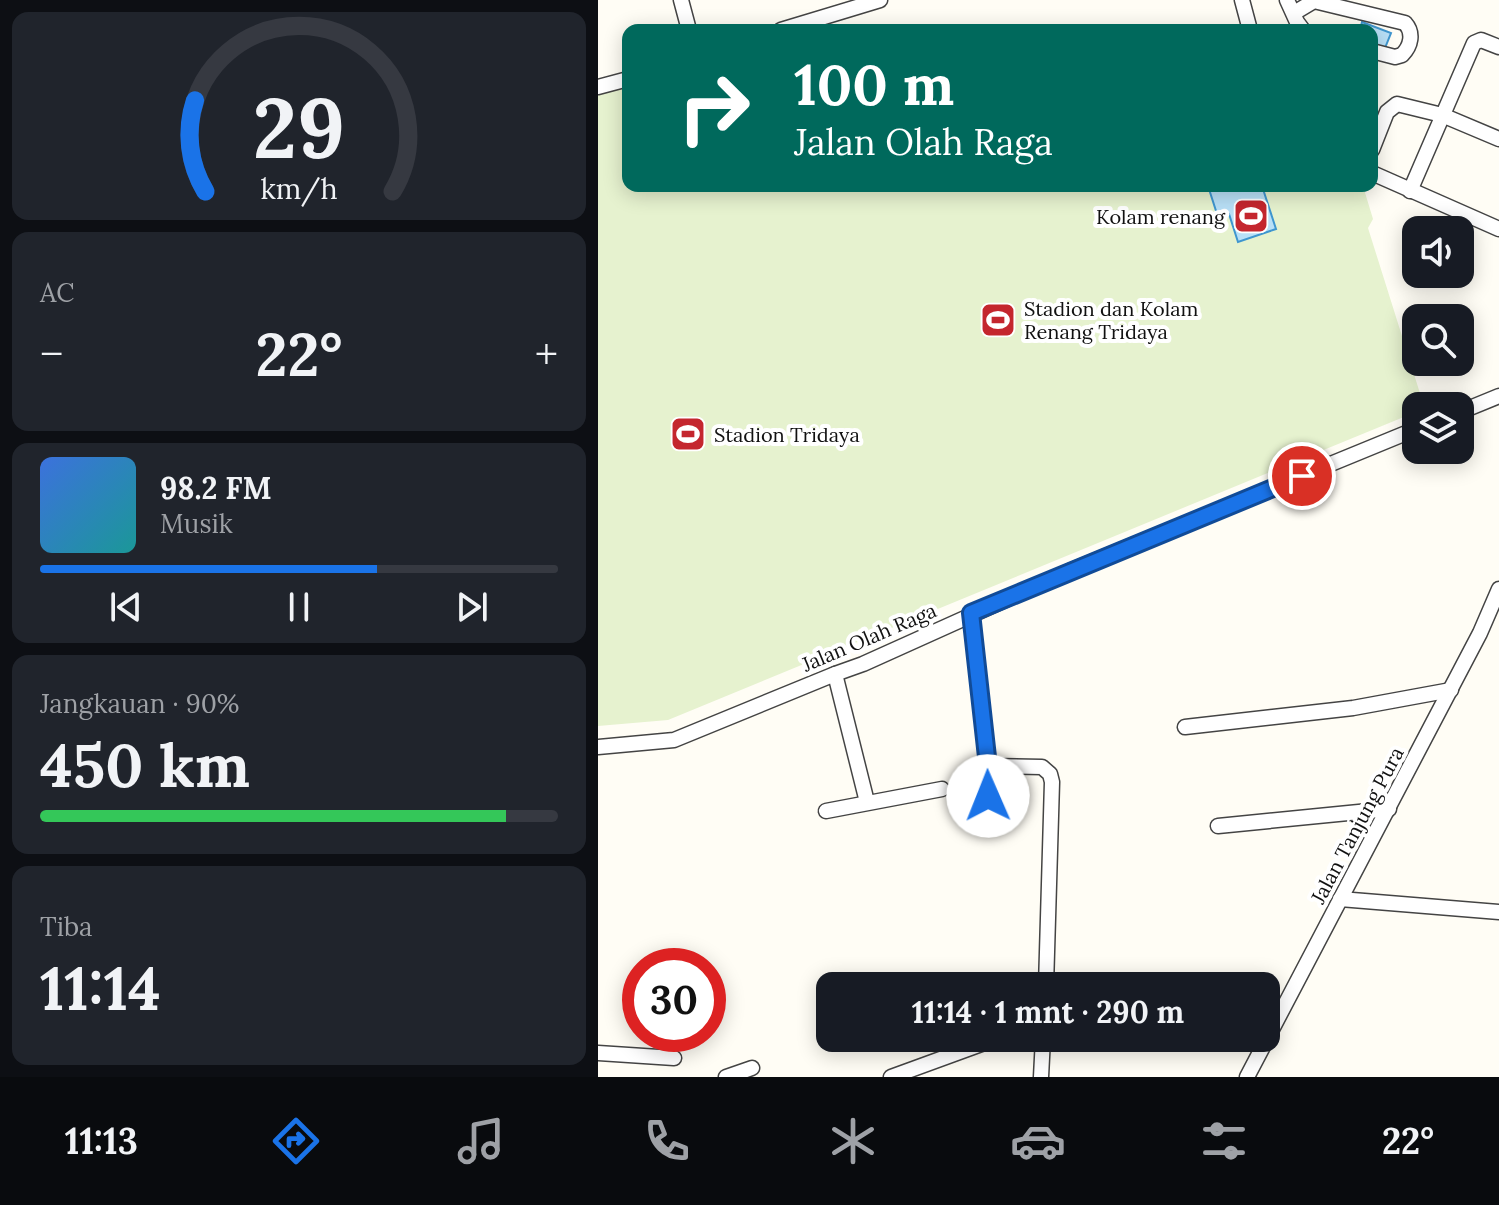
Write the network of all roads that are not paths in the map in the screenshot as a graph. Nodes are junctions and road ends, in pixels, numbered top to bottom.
1 (681, 0) edge
2 (880, 0) edge
3 (1242, 0) edge
4 (1291, 7) edge
5 (687, 24) edge
6 (801, 24) edge
7 (1248, 24) edge
8 (1499, 47) edge
9 (1378, 53) edge
10 (622, 81) edge
11 (598, 87) edge
12 (1442, 115) junction
13 (1378, 135) edge
14 (1499, 139) edge
15 (1378, 176) edge
16 (1410, 191) junction
17 (1499, 229) edge
18 (1499, 396) edge
19 (1474, 406) edge
20 (1402, 435) edge
21 (1499, 589) edge
22 (971, 613) junction
23 (1494, 615) edge
24 (835, 674) junction
25 (1451, 690) junction
26 (1185, 727) dead end
27 (598, 747) edge
28 (988, 766) junction
29 (942, 789) dead end
30 (988, 796) dead end
31 (867, 802) junction
32 (1389, 809) junction
33 (826, 811) dead end
34 (1218, 826) dead end
35 (1340, 899) junction
36 (1499, 912) edge
37 (1046, 972) edge
38 (1280, 1012) edge
39 (960, 1052) edge
40 (1042, 1052) edge
41 (1259, 1052) edge
42 (598, 1053) edge
43 (674, 1058) dead end
44 (752, 1068) dead end
45 (726, 1077) edge
46 (891, 1077) edge
47 (1041, 1077) edge
48 (1247, 1077) edge

1 - 5 street
2 - 6 street
3 - 7 street
4 - 9 street
8 - 12 street
10 - 11 street
12 - 13 street
12 - 14 street
12 - 16 street
15 - 16 street
16 - 17 street
18 - 19 street
20 - 22 street, Jalan Olah Raga
21 - 23 street, Jalan Tanjung Pura
22 - 24 street, Jalan Olah Raga
22 - 28 street
23 - 25 street, Jalan Tanjung Pura
24 - 27 street, Jalan Olah Raga
24 - 31 street
25 - 26 street
25 - 32 street, Jalan Tanjung Pura
28 - 30 street
28 - 37 street
29 - 31 street
31 - 33 street
32 - 34 street
32 - 35 street, Jalan Tanjung Pura
35 - 36 street
35 - 38 street, Jalan Tanjung Pura
39 - 46 street
40 - 47 street
41 - 48 street, Jalan Tanjung Pura
42 - 43 street
44 - 45 street

